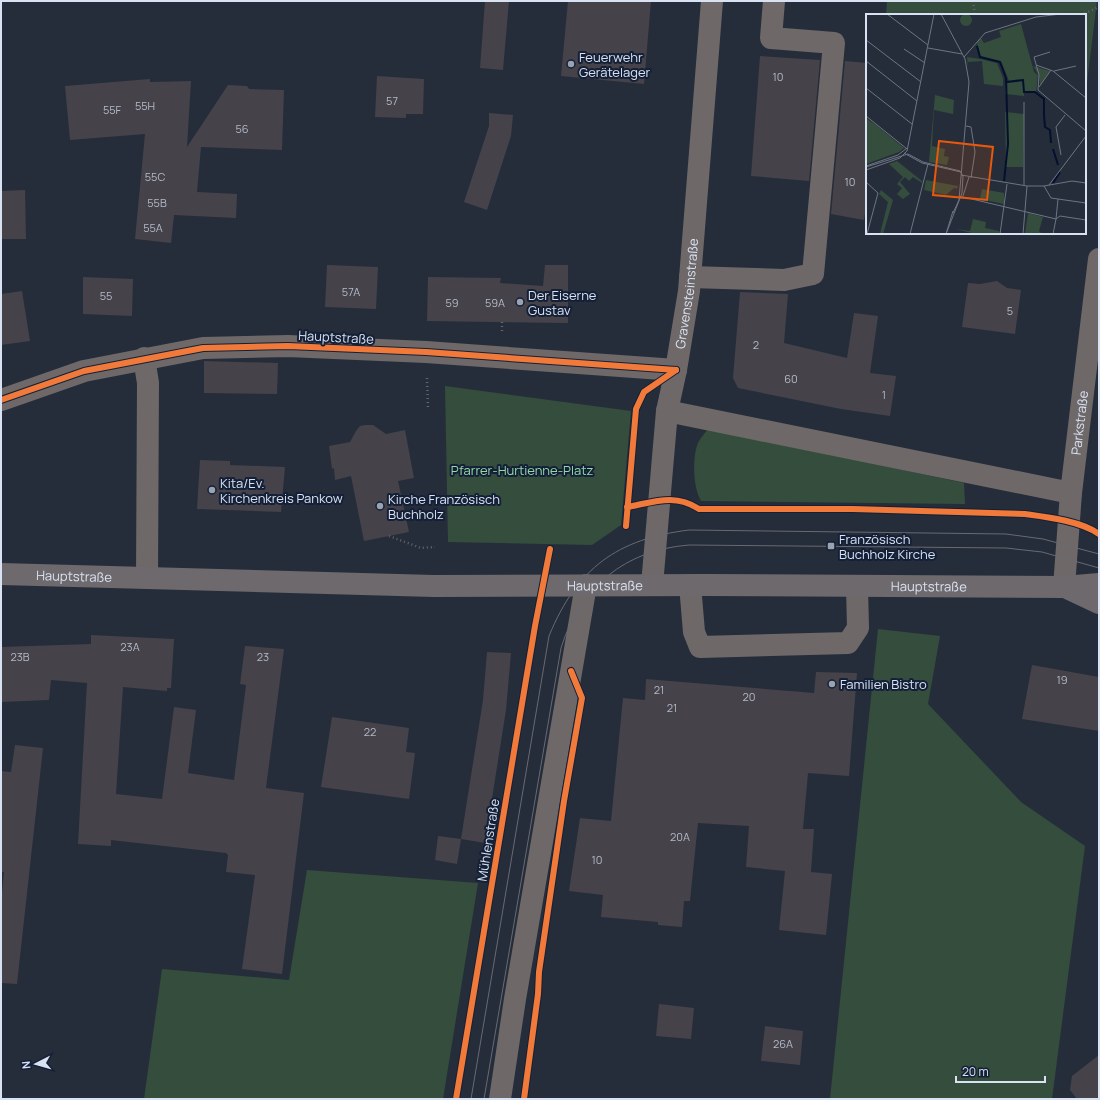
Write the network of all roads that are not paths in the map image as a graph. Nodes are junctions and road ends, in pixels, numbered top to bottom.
1 (712, 1) edge
2 (774, 1) edge
3 (1099, 259) edge
4 (690, 277) junction
5 (144, 358) junction
6 (676, 370) junction
7 (1, 400) edge
8 (667, 412) junction
9 (1071, 493) junction
10 (1, 574) edge
11 (147, 578) junction
12 (1099, 584) edge
13 (586, 585) junction
14 (652, 585) junction
15 (690, 585) junction
16 (857, 586) junction
17 (1064, 587) junction
18 (1099, 603) edge
19 (500, 1099) edge

1 - 4 street, Gravensteinstraße
2 - 4 street
3 - 9 street, Parkstraße
4 - 6 street, Gravensteinstraße
5 - 6 street, Hauptstraße
5 - 7 street, Hauptstraße
5 - 11 street
6 - 8 street, Gravensteinstraße
8 - 9 street
8 - 14 street, Gravensteinstraße
9 - 17 street, Parkstraße
10 - 11 main road, Hauptstraße
11 - 13 main road, Hauptstraße
12 - 17 main road, Hauptstraße
13 - 14 main road, Hauptstraße
13 - 19 street
14 - 15 main road, Hauptstraße
15 - 16 main road, Hauptstraße
15 - 16 street
16 - 17 main road, Hauptstraße
17 - 18 main road, Hauptstraße

